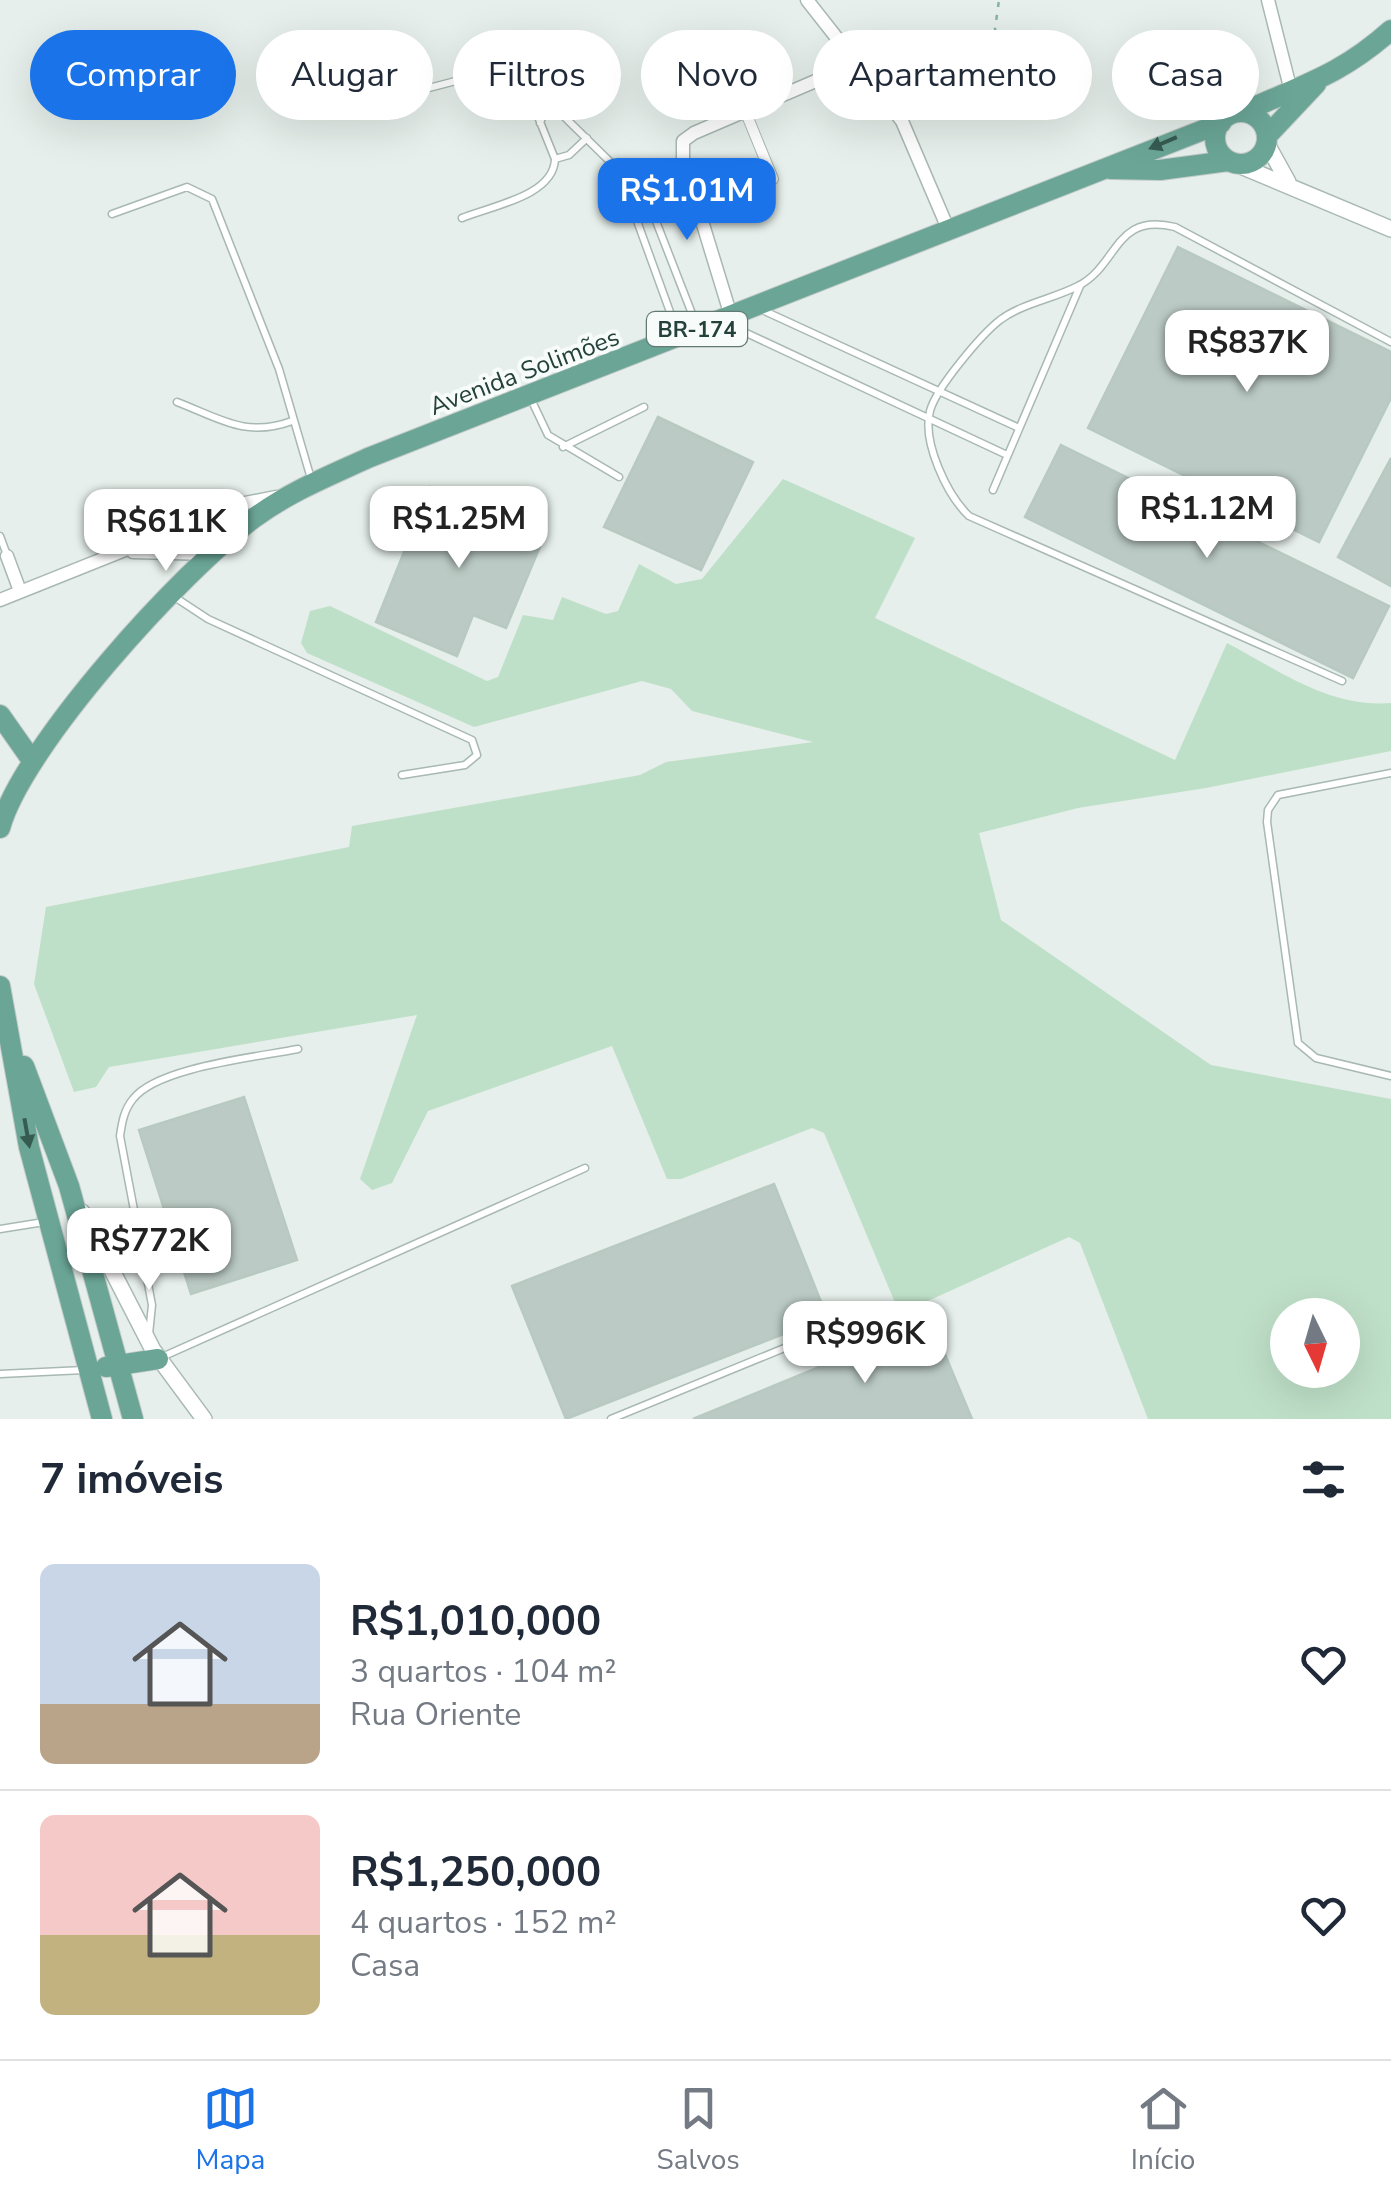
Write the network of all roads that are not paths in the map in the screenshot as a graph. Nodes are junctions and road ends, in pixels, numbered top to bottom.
1 (807, 0) edge
2 (1268, 0) edge
3 (1391, 30) edge
4 (1316, 84) junction
5 (1291, 91) junction
6 (1259, 105) edge
7 (539, 120) edge
8 (541, 120) edge
9 (570, 120) edge
10 (727, 120) edge
11 (749, 120) edge
12 (1225, 120) edge
13 (1257, 120) edge
14 (1220, 122) junction
15 (540, 123) junction
16 (587, 138) junction
17 (1267, 140) junction
18 (554, 160) junction
19 (1232, 162) junction
20 (1108, 169) junction
21 (774, 178) dead end
22 (1288, 182) junction
23 (628, 183) junction
24 (112, 214) dead end
25 (462, 218) dead end
26 (1391, 228) edge
27 (949, 231) junction
28 (1080, 285) junction
29 (754, 306) junction
30 (725, 318) junction
31 (688, 332) junction
32 (1391, 342) edge
33 (938, 392) junction
34 (530, 396) junction
35 (177, 402) dead end
36 (644, 407) dead end
37 (928, 414) junction
38 (292, 421) junction
39 (1018, 428) junction
40 (563, 446) junction
41 (1007, 455) junction
42 (619, 477) dead end
43 (312, 483) junction
44 (993, 490) dead end
45 (288, 494) junction
46 (0, 536) edge
47 (125, 552) junction
48 (209, 554) junction
49 (7, 556) joint
50 (20, 590) junction
51 (172, 596) junction
52 (0, 600) edge
53 (1342, 681) dead end
54 (0, 716) edge
55 (31, 759) junction
56 (1391, 772) edge
57 (402, 775) dead end
58 (3, 807) edge
59 (0, 828) edge
60 (0, 990) edge
61 (6, 1028) edge
62 (298, 1049) dead end
63 (1391, 1076) edge
64 (9, 1085) edge
65 (586, 1168) dead end
66 (69, 1186) junction
67 (50, 1221) junction
68 (0, 1229) edge
69 (822, 1333) dead end
70 (153, 1349) junction
71 (118, 1365) junction
72 (90, 1370) junction
73 (0, 1374) edge
74 (102, 1419) edge
75 (133, 1419) edge
76 (204, 1419) edge
77 (611, 1419) edge

1 - 27 street
2 - 5 street
3 - 4 main road, BR-174
4 - 5 main road, BR-174
4 - 17 main road, BR-174
5 - 6 main road, BR-174
7 - 15 lane
8 - 15 lane
9 - 16 lane
10 - 30 street
11 - 21 street
12 - 14 main road, BR-174
13 - 17 main road
14 - 19 main road
14 -> 20 main road, Avenida Solimões / BR-174
15 - 18 lane
16 - 18 lane
16 - 23 lane
17 - 19 main road, BR-174
17 - 22 street
18 - 25 lane
19 - 20 main road, Avenida Solimões / BR-174
19 - 22 street
20 - 27 main road, Avenida Solimões / BR-174
22 - 26 street
23 - 31 lane
23 - 31 lane
24 - 38 lane
27 - 29 main road, Avenida Solimões / BR-174
28 - 32 lane
28 - 33 lane
28 - 39 lane
29 - 30 main road, Avenida Solimões / BR-174
29 - 33 lane
30 - 31 main road, Avenida Solimões / BR-174
30 - 37 lane
31 - 34 main road, Avenida Solimões / BR-174
33 - 37 lane
33 - 39 lane
34 - 40 lane
34 - 43 main road, Avenida Solimões / BR-174
35 - 38 lane
36 - 40 lane
37 - 41 lane
37 - 53 lane
38 - 43 lane
39 - 41 lane
40 - 42 lane
41 - 44 lane
43 - 45 main road, Avenida Solimões / BR-174
45 - 47 street, Avenida Solimões
45 - 48 main road, BR-174
46 - 49 lane
47 - 48 street, Avenida Solimões
47 - 50 street, Avenida Solimões
48 - 51 main road, BR-174
49 - 50 street
50 - 52 street, Avenida Solimões
51 - 55 main road, BR-174
51 - 57 lane
54 - 55 main road
55 - 58 main road, BR-174
56 - 63 lane
58 - 59 main road, BR-174
60 - 61 main road
61 - 64 main road
61 - 66 main road
62 - 70 lane
64 -> 67 main road
65 - 70 lane
66 - 70 street
66 - 71 main road
67 - 68 lane
67 - 72 main road
69 - 77 lane
70 - 71 main road
70 - 76 street
71 - 72 main road
71 - 75 main road
72 - 73 lane
72 - 74 main road

